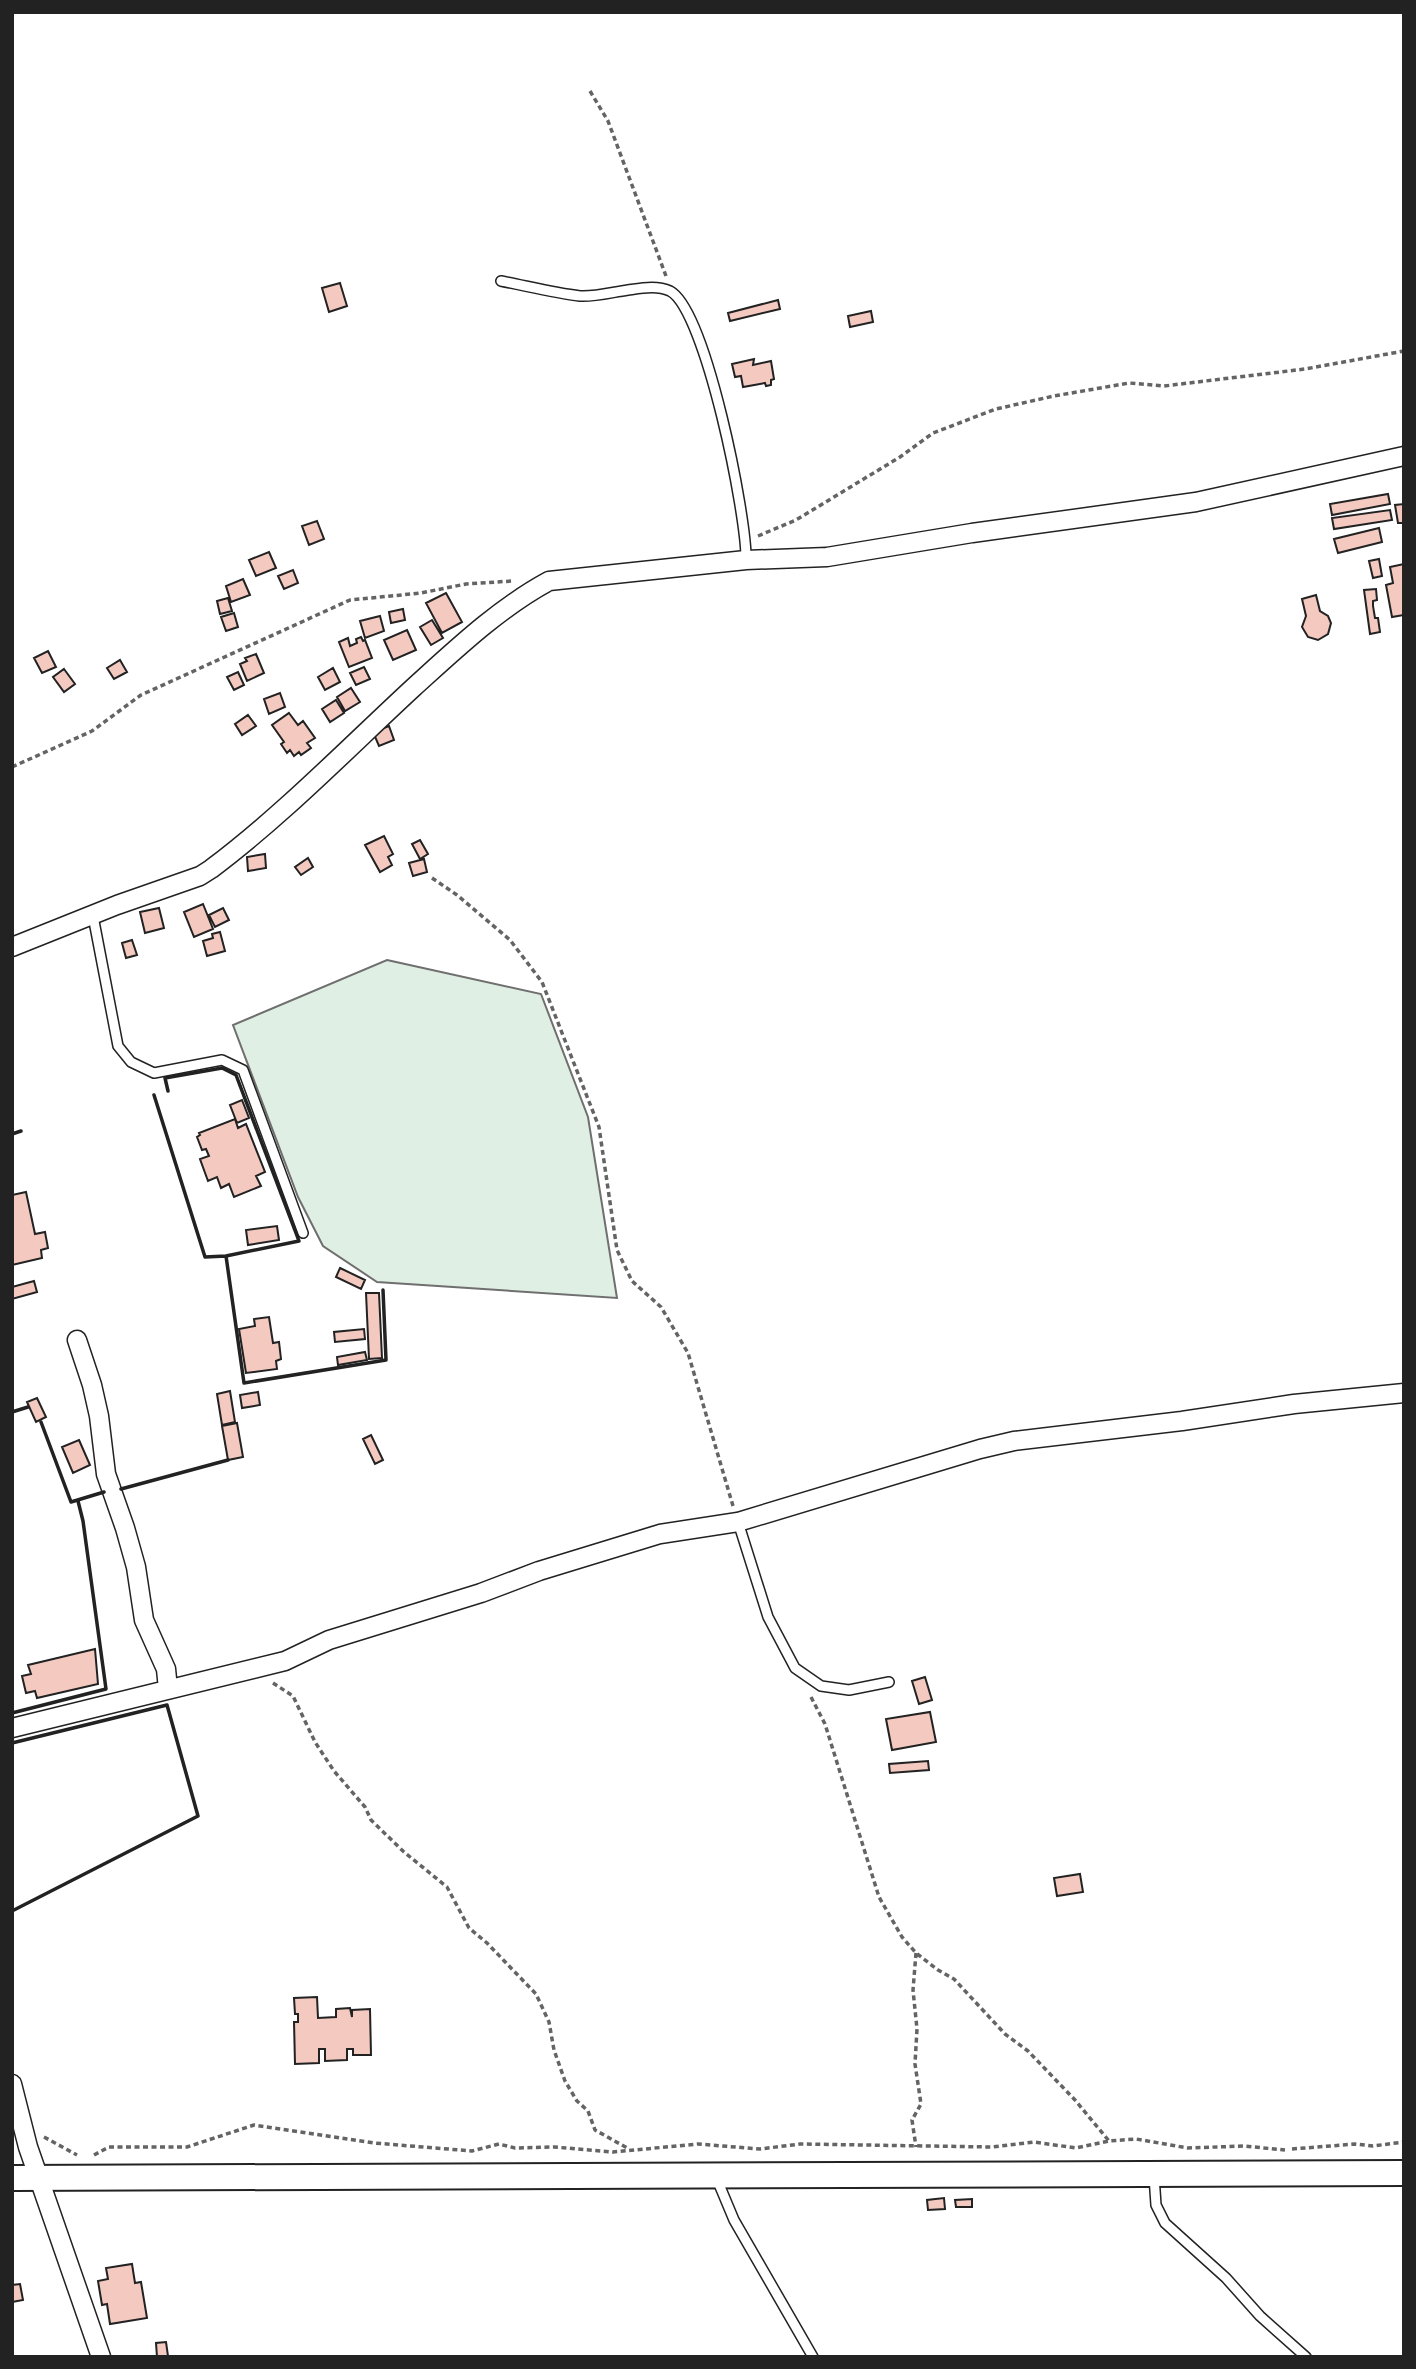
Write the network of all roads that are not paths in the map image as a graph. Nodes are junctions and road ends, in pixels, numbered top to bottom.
1 (501, 281) dead end
2 (1404, 456) edge
3 (746, 560) junction
4 (93, 916) junction
5 (12, 947) edge
6 (303, 1233) dead end
7 (77, 1340) dead end
8 (1404, 1393) edge
9 (738, 1522) junction
10 (889, 1682) dead end
11 (169, 1689) junction
12 (12, 1728) edge
13 (12, 2084) edge
14 (1404, 2173) edge
15 (1154, 2175) junction
16 (715, 2176) junction
17 (12, 2178) edge
18 (40, 2178) junction
19 (101, 2357) edge
20 (813, 2357) edge
21 (1306, 2357) edge

1 - 3 lane
2 - 3 street
3 - 4 street
4 - 5 street
4 - 6 lane
7 - 11 street
8 - 9 street
9 - 10 lane
9 - 11 street
11 - 12 street
13 - 18 street
14 - 15 main road
15 - 16 main road
15 - 21 lane
16 - 18 main road
16 - 20 lane
17 - 18 main road
18 - 19 street

